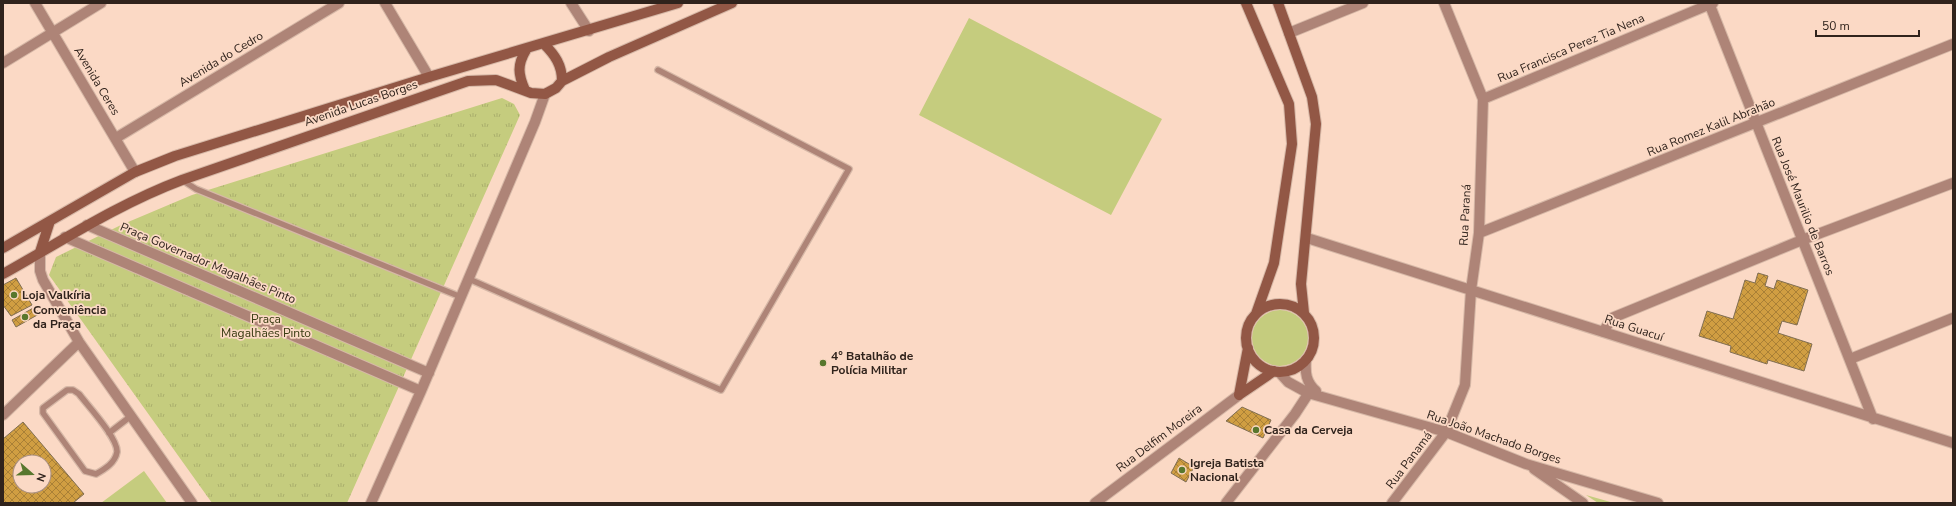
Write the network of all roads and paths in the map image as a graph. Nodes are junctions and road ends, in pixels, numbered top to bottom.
1 (35, 3) edge
2 (101, 3) edge
3 (339, 3) edge
4 (385, 3) edge
5 (571, 3) edge
6 (678, 3) edge
7 (732, 3) edge
8 (1246, 3) edge
9 (1278, 3) edge
10 (1363, 3) edge
11 (1444, 3) edge
12 (1710, 3) edge
13 (589, 31) junction
14 (53, 33) junction
15 (1289, 33) junction
16 (544, 44) junction
17 (1953, 44) edge
18 (526, 50) junction
19 (3, 63) edge
20 (658, 70) dead end
21 (429, 77) junction
22 (562, 81) junction
23 (525, 90) junction
24 (545, 94) junction
25 (1483, 99) junction
26 (1756, 123) junction
27 (116, 138) junction
28 (135, 172) junction
29 (182, 180) junction
30 (1953, 183) edge
31 (50, 221) junction
32 (87, 225) junction
33 (1479, 233) junction
34 (65, 237) junction
35 (1307, 238) junction
36 (1802, 240) junction
37 (3, 248) edge
38 (40, 252) junction
39 (3, 274) edge
40 (469, 279) junction
41 (1471, 290) junction
42 (461, 297) junction
43 (1304, 313) junction
44 (1256, 314) junction
45 (1953, 318) edge
46 (1603, 332) junction
47 (79, 342) junction
48 (1248, 348) junction
49 (1850, 359) junction
50 (1306, 360) junction
51 (1276, 371) junction
52 (429, 373) junction
53 (1310, 390) junction
54 (421, 391) junction
55 (1239, 395) junction
56 (3, 415) edge
57 (131, 416) junction
58 (1873, 419) junction
59 (1446, 432) junction
60 (109, 433) junction
61 (1953, 443) edge
62 (1526, 464) junction
63 (192, 503) edge
64 (371, 503) edge
65 (1095, 503) edge
66 (1226, 503) edge
67 (1392, 503) edge
68 (1583, 503) edge
69 (1658, 503) edge

1 - 14 street, Avenida Ceres
2 - 14 street
3 - 27 street, Avenida do Cedro
4 - 21 street
5 - 13 street
6 - 13 street, Avenida Lucas Borges
7 - 22 street
8 - 44 street
9 - 15 street
10 - 15 street
11 - 25 street, Rua Paraná
12 - 25 street, Rua Francisca Perez Tia Nena
12 - 26 street, Rua José Maurilio de Barros
13 - 16 street, Avenida Lucas Borges
14 - 19 street
14 - 27 street, Avenida Ceres
15 - 35 street
16 - 18 street, Avenida Lucas Borges
16 - 22 street
17 - 26 street, Rua Romez Kalil Abrahão
18 - 21 street, Avenida Lucas Borges
18 - 23 street
20 - 40 lane
21 - 28 street, Avenida Lucas Borges
22 - 24 street
23 - 24 street, Avenida Lucas Borges
23 - 29 street, Avenida Lucas Borges
24 - 40 street
25 - 33 street, Rua Paraná
26 - 33 street, Rua Romez Kalil Abrahão
26 - 36 street, Rua José Maurilio de Barros
27 - 28 street, Avenida Ceres
28 - 31 street, Avenida Lucas Borges
29 - 32 street, Avenida Lucas Borges
29 - 42 lane
30 - 36 street
31 - 37 street, Avenida Lucas Borges
31 - 38 street
32 - 34 street, Avenida Lucas Borges
32 - 52 street, Praça Governador Magalhães Pinto
33 - 41 street, Rua Paraná
34 - 38 street, Avenida Lucas Borges
34 - 54 street
35 - 41 street, Rua Guacuí
35 - 43 street
36 - 46 street
36 - 49 street, Rua José Maurilio de Barros
38 - 39 street, Avenida Lucas Borges
38 - 47 street
40 - 42 street
41 - 46 street, Rua Guacuí
41 - 59 street, Rua Paraná
42 - 52 street
43 - 44 street
43 - 50 street
44 - 48 street
45 - 49 street
46 - 58 street, Rua Guacuí
47 - 56 street
47 - 57 street
48 - 51 street
48 - 55 street
49 - 58 street, Rua José Maurilio de Barros
50 - 51 street
50 - 53 street
51 - 53 street
51 - 55 street
52 - 54 street
53 - 59 street, Rua João Machado Borges
53 - 66 street
54 - 64 street
55 - 65 street, Rua Delfim Moreira
57 - 60 lane
57 - 63 street
58 - 61 street, Rua Guacuí
59 - 62 street, Rua João Machado Borges
59 - 67 street, Rua Panamá
60 - 60 lane
62 - 68 street
62 - 69 street, Rua João Machado Borges

